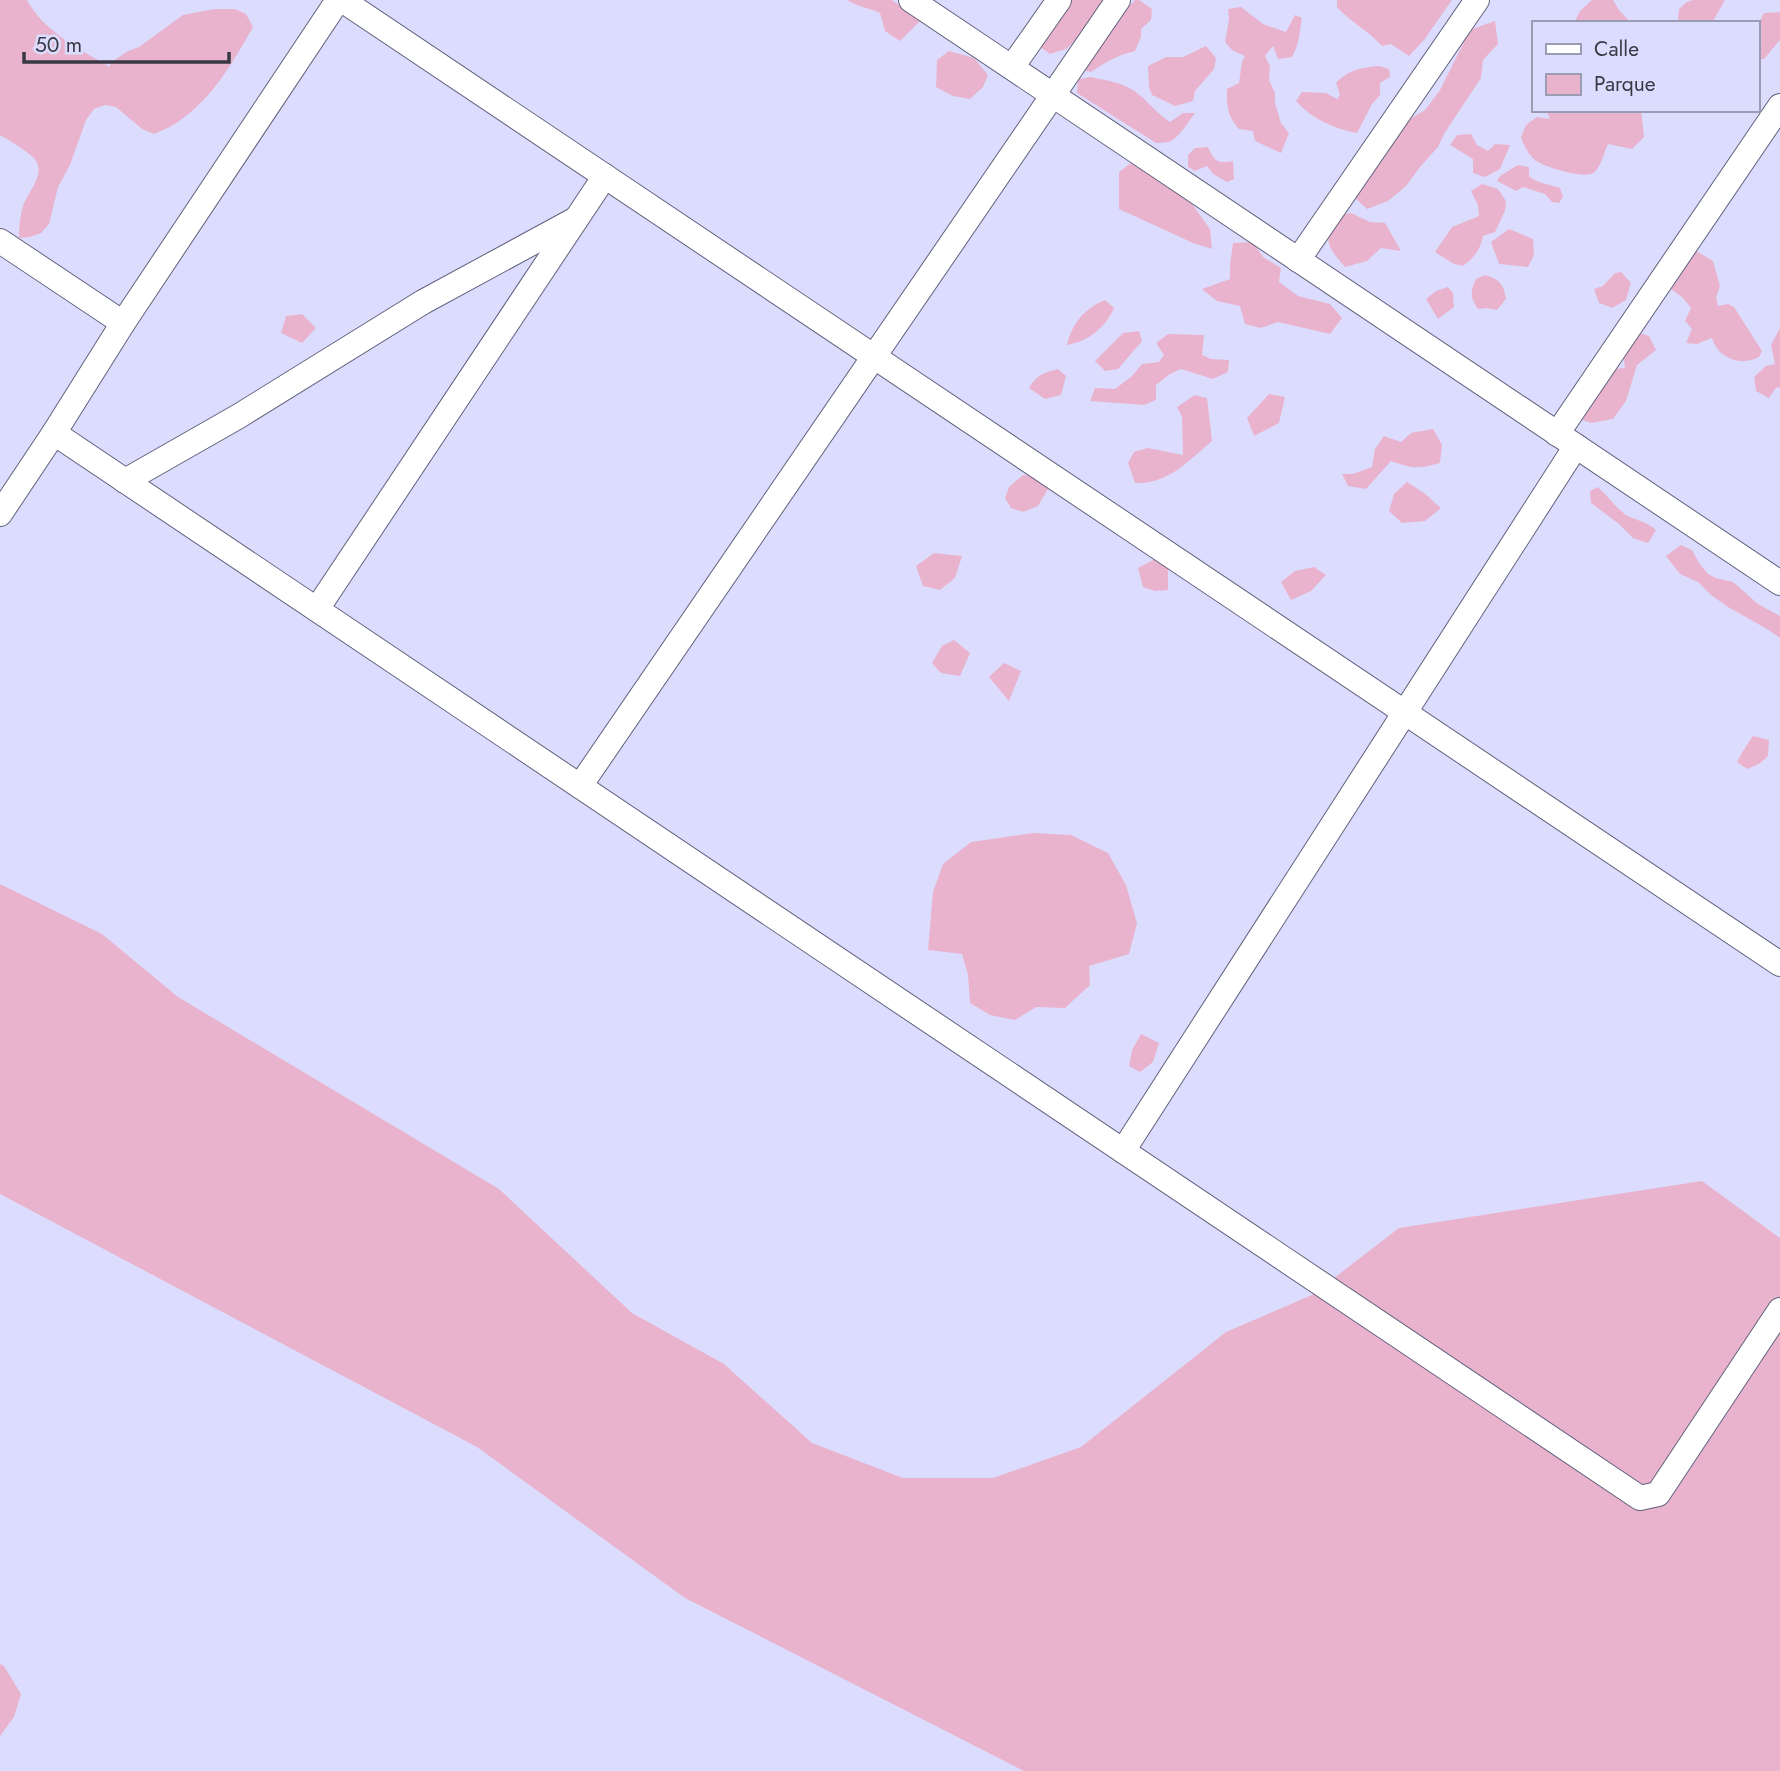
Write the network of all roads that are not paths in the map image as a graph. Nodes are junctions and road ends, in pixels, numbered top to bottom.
1 (340, 0) edge
2 (911, 0) edge
3 (1059, 0) edge
4 (1118, 0) edge
5 (1477, 0) edge
6 (1012, 68) junction
7 (1053, 95) junction
8 (1780, 106) edge
9 (605, 176) junction
10 (576, 219) junction
11 (0, 241) edge
12 (1298, 260) junction
13 (123, 323) junction
14 (874, 357) junction
15 (54, 433) junction
16 (1566, 440) junction
17 (125, 481) junction
18 (0, 514) edge
19 (1780, 583) edge
20 (317, 609) junction
21 (1405, 713) junction
22 (580, 786) junction
23 (1780, 964) edge
24 (1123, 1151) junction
25 (1780, 1310) edge

1 - 9 street
1 - 13 street
2 - 6 street
3 - 6 street
4 - 7 street
5 - 12 street
6 - 7 street
7 - 12 street
7 - 14 street
8 - 16 street
9 - 10 street
9 - 14 street
10 - 17 street
10 - 20 street
11 - 13 street
12 - 16 street
13 - 15 street
14 - 21 street
14 - 22 street
15 - 17 street
15 - 18 street
16 - 19 street
16 - 21 street
17 - 20 street
20 - 22 street
21 - 23 street
21 - 24 street
22 - 24 street
24 - 25 street

